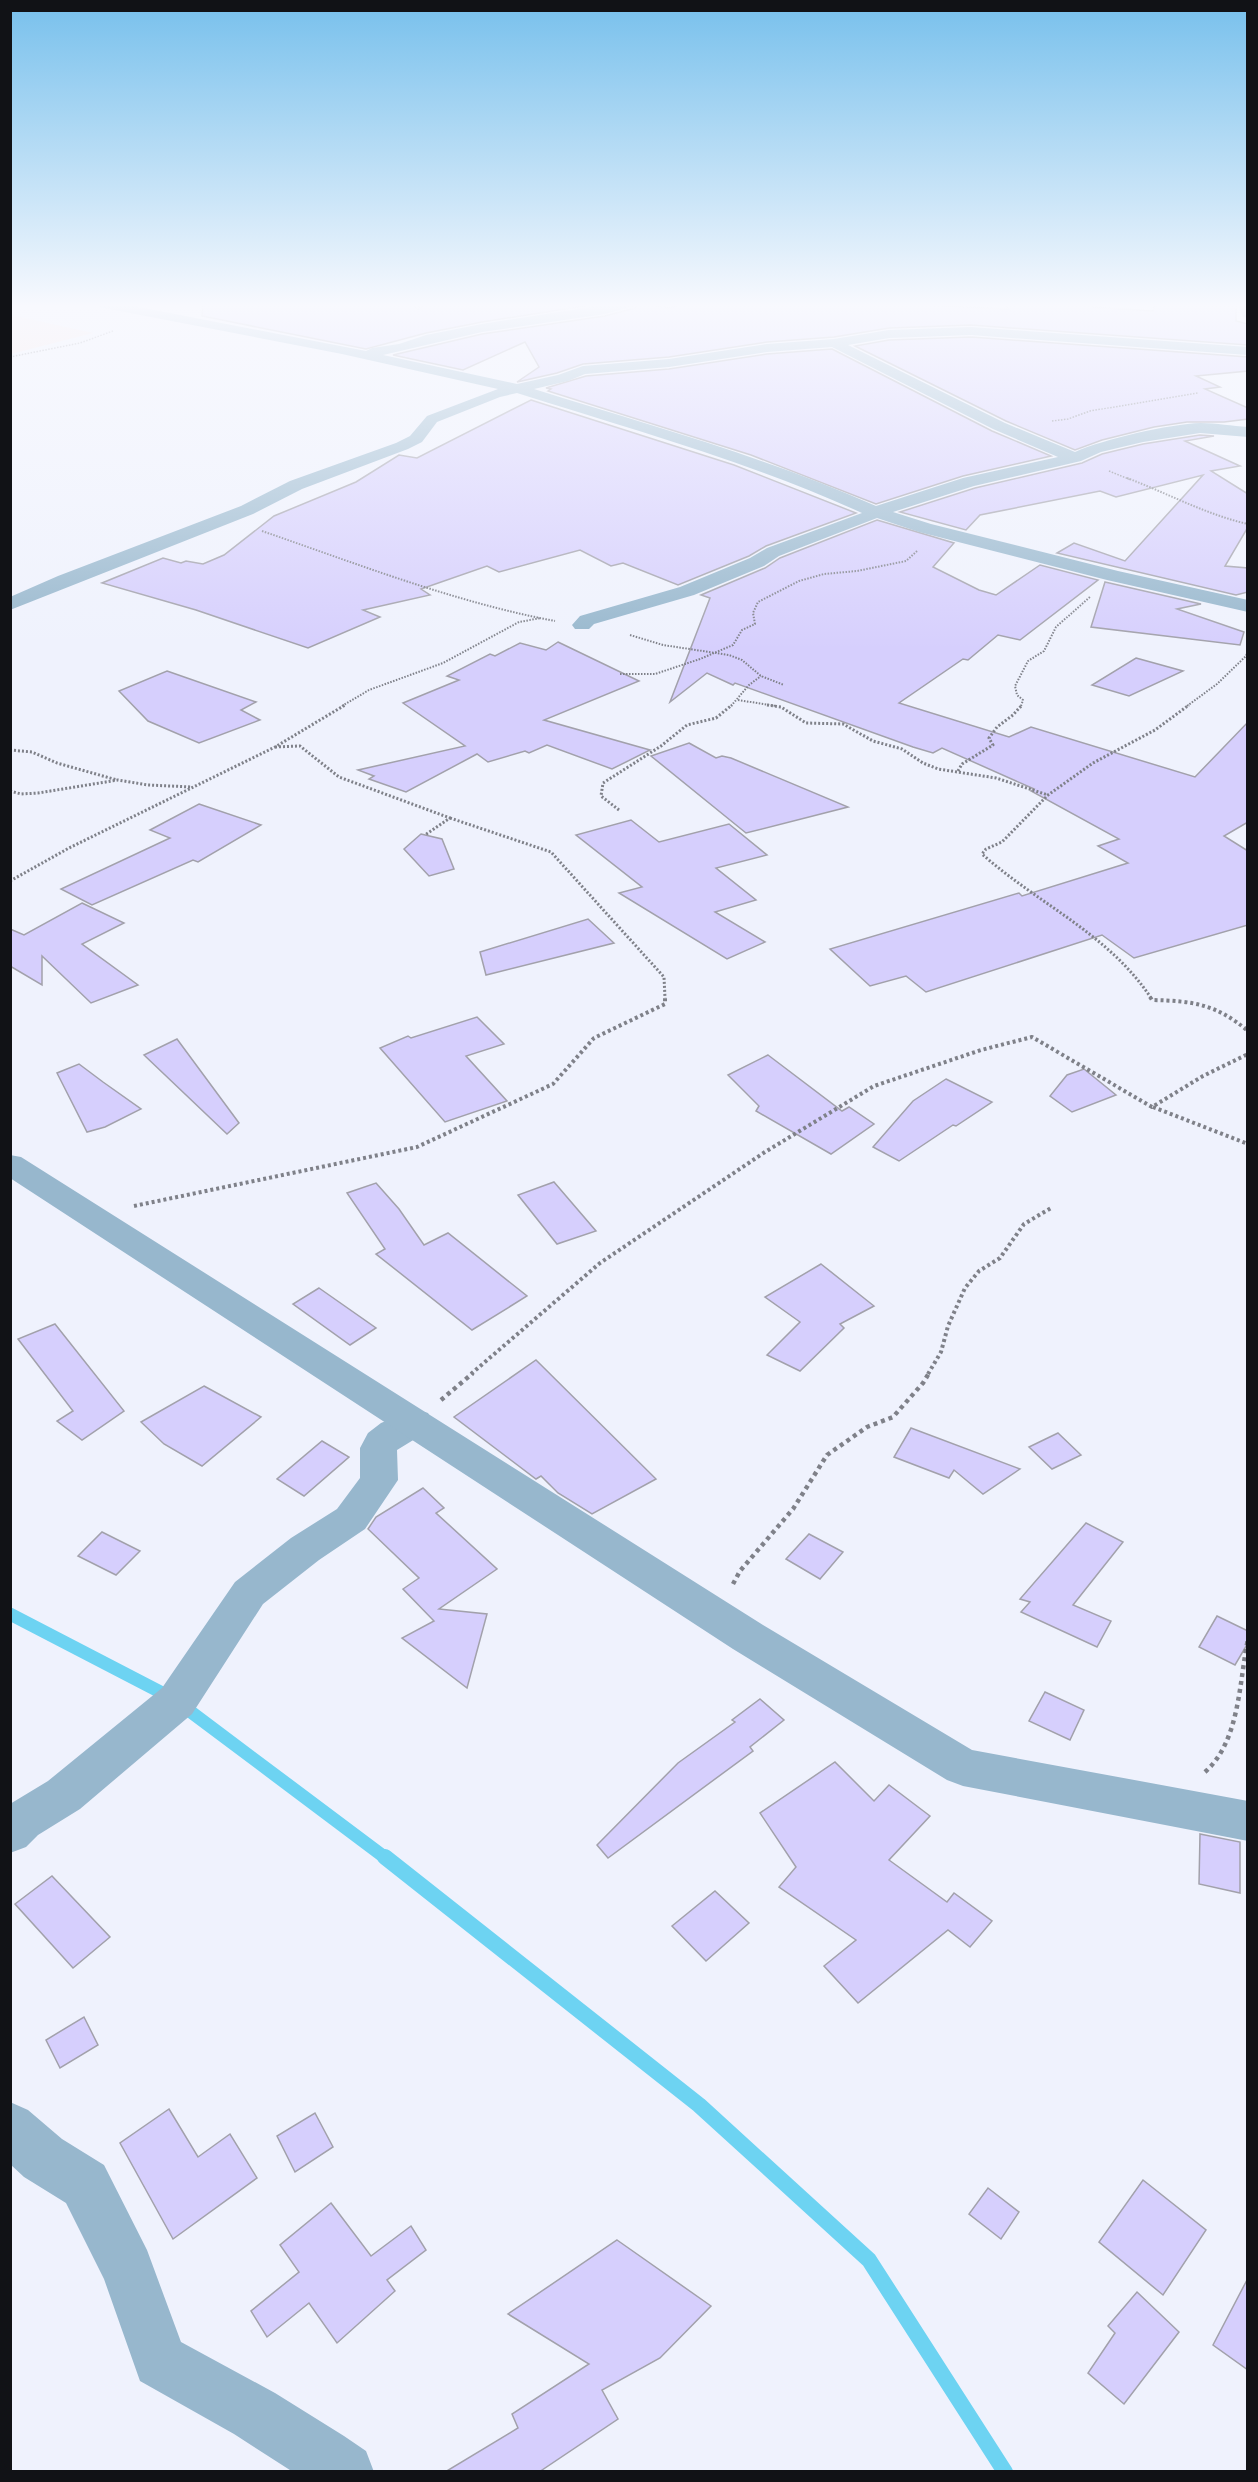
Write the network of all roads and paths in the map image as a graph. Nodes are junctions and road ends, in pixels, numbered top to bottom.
1 (432, 419) edge
2 (613, 419) edge
3 (985, 419) edge
4 (1068, 419) edge
5 (999, 426) junction
6 (1248, 432) edge
7 (1074, 458) junction
8 (247, 510) junction
9 (875, 512) junction
10 (1248, 524) edge
11 (944, 533) junction
12 (1114, 576) junction
13 (10, 604) edge
14 (1248, 606) edge
15 (582, 625) joint
16 (1248, 651) edge
17 (713, 653) junction
18 (620, 674) dead end
19 (761, 676) junction
20 (784, 685) dead end
21 (738, 700) junction
22 (274, 747) junction
23 (10, 750) edge
24 (958, 771) junction
25 (118, 780) junction
26 (193, 787) junction
27 (10, 791) edge
28 (1048, 795) junction
29 (619, 810) dead end
30 (450, 818) junction
31 (424, 835) dead end
32 (10, 881) edge
33 (1248, 1030) edge
34 (1248, 1054) edge
35 (1152, 1107) junction
36 (1248, 1144) edge
37 (10, 1164) edge
38 (1050, 1208) dead end
39 (97, 1219) junction
40 (414, 1422) junction
41 (716, 1616) junction
42 (1248, 1639) edge
43 (1156, 1803) junction
44 (1248, 1821) edge
45 (10, 1833) edge
46 (10, 2128) edge
47 (345, 2472) edge

1 - 8 street
2 - 9 street
3 - 5 street
4 - 5 path
5 - 7 street
6 - 7 street
7 - 9 street
7 - 10 path
8 - 13 street
8 - 22 path
9 - 11 street
9 - 15 street
11 - 12 street
11 - 17 path
12 - 14 street
12 - 24 path
15 - 17 path
16 - 28 path
17 - 18 path
17 - 19 path
19 - 20 path
19 - 21 path
21 - 24 path
21 - 29 path
22 - 26 path
22 - 30 path
23 - 25 path
24 - 28 path
25 - 26 path
25 - 27 path
26 - 32 path
28 - 33 path
30 - 31 path
30 - 39 path
34 - 35 path
35 - 36 path
35 - 40 path
37 - 39 street
38 - 41 path
39 - 40 street
40 - 41 street
40 - 45 street
41 - 43 street
42 - 43 path
43 - 44 street
46 - 47 street

